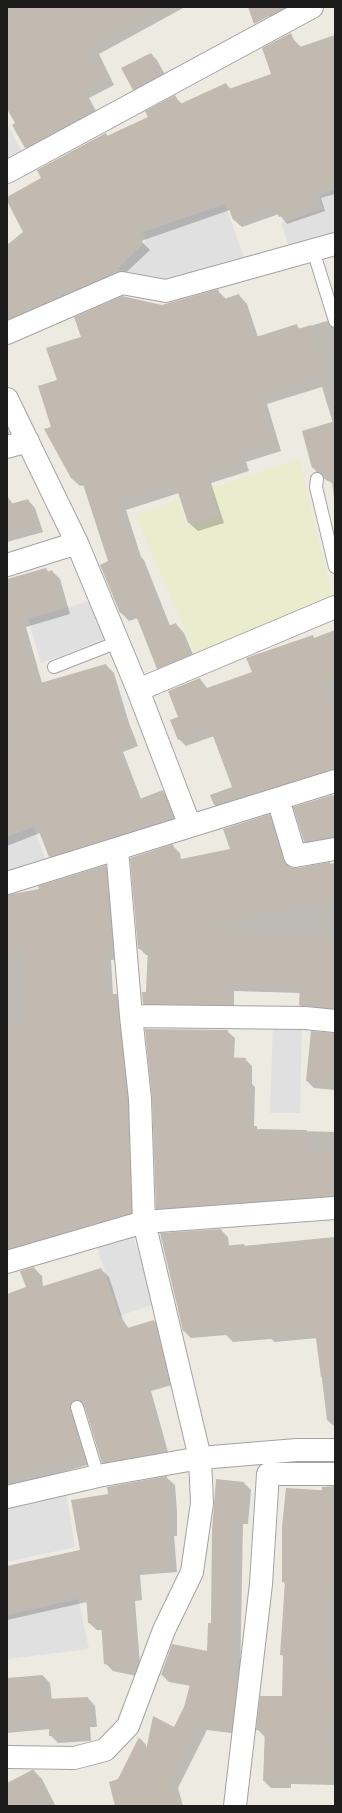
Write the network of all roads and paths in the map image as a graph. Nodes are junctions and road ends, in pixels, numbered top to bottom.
1 (312, 7) edge
2 (7, 172) edge
3 (335, 244) edge
4 (313, 250) junction
5 (335, 321) edge
6 (7, 333) edge
7 (7, 399) edge
8 (28, 441) junction
9 (7, 447) edge
10 (317, 479) dead end
11 (77, 543) junction
12 (7, 565) edge
13 (335, 567) edge
14 (335, 607) edge
15 (118, 642) junction
16 (54, 667) dead end
17 (138, 690) junction
18 (335, 781) edge
19 (278, 799) junction
20 (190, 826) junction
21 (117, 849) junction
22 (335, 849) edge
23 (7, 882) edge
24 (131, 1016) junction
25 (335, 1021) edge
26 (335, 1208) edge
27 (144, 1222) junction
28 (7, 1262) edge
29 (77, 1407) dead end
30 (335, 1450) edge
31 (200, 1458) junction
32 (335, 1474) edge
33 (98, 1476) junction
34 (7, 1497) edge
35 (7, 1757) edge
36 (235, 1806) edge

1 - 2 street
3 - 4 street
4 - 5 lane
4 - 6 street
7 - 8 street
8 - 9 street
8 - 11 street
10 - 13 lane
11 - 12 street
11 - 15 street
14 - 17 street
15 - 16 lane
15 - 17 street
17 - 20 street
18 - 19 street
19 - 20 street
19 - 22 street
20 - 21 street
21 - 23 street
21 - 24 street
24 - 25 street
24 - 27 street
26 - 27 street
27 - 28 street
27 - 31 street
29 - 33 lane
30 - 31 street
31 - 33 street
31 - 35 street
32 - 36 street
33 - 34 street

